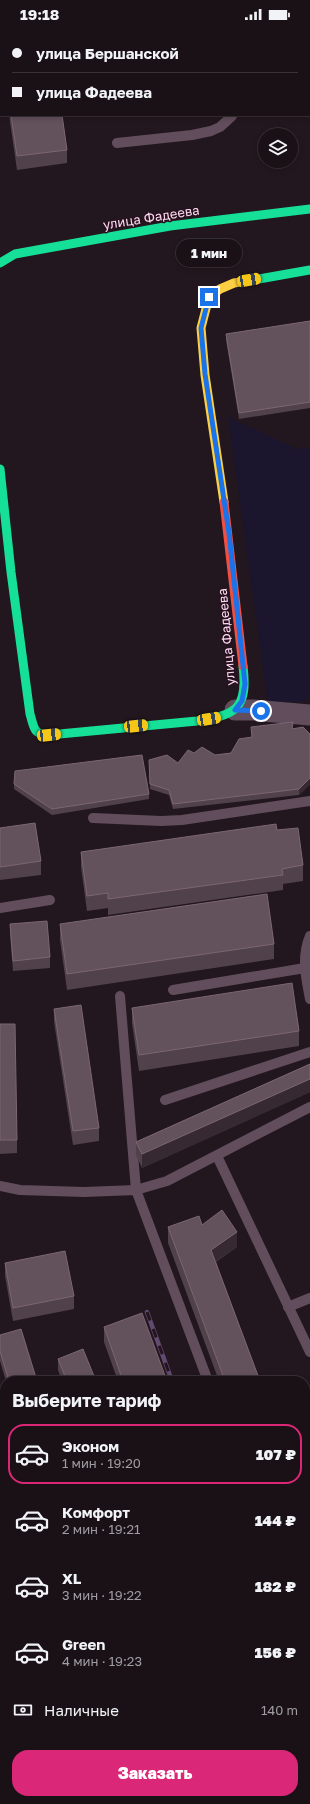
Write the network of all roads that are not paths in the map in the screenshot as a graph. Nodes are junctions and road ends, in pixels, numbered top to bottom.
1 (233, 116) edge
2 (117, 143) dead end
3 (310, 209) edge
4 (0, 263) edge
5 (310, 270) edge
6 (0, 469) edge
7 (235, 710) junction
8 (310, 715) edge
9 (310, 801) edge
10 (93, 818) dead end
11 (50, 900) dead end
12 (0, 908) edge
13 (310, 936) edge
14 (305, 968) junction
15 (173, 990) dead end
16 (120, 996) dead end
17 (310, 999) edge
18 (310, 1052) edge
19 (165, 1100) dead end
20 (310, 1107) edge
21 (217, 1156) junction
22 (0, 1186) edge
23 (136, 1190) junction
24 (310, 1298) edge
25 (288, 1307) junction
26 (310, 1352) edge
27 (206, 1376) edge

1 - 2 lane
3 - 4 main road, улица Фадеева
5 - 7 main road, улица Фадеева
6 - 7 main road
7 - 8 street
9 - 10 lane
11 - 12 lane
13 - 14 lane
14 - 15 lane
14 - 17 lane
16 - 23 lane
18 - 19 lane
20 - 21 lane
21 - 23 lane
21 - 25 lane
22 - 23 lane
23 - 27 lane
24 - 25 lane
25 - 26 lane

